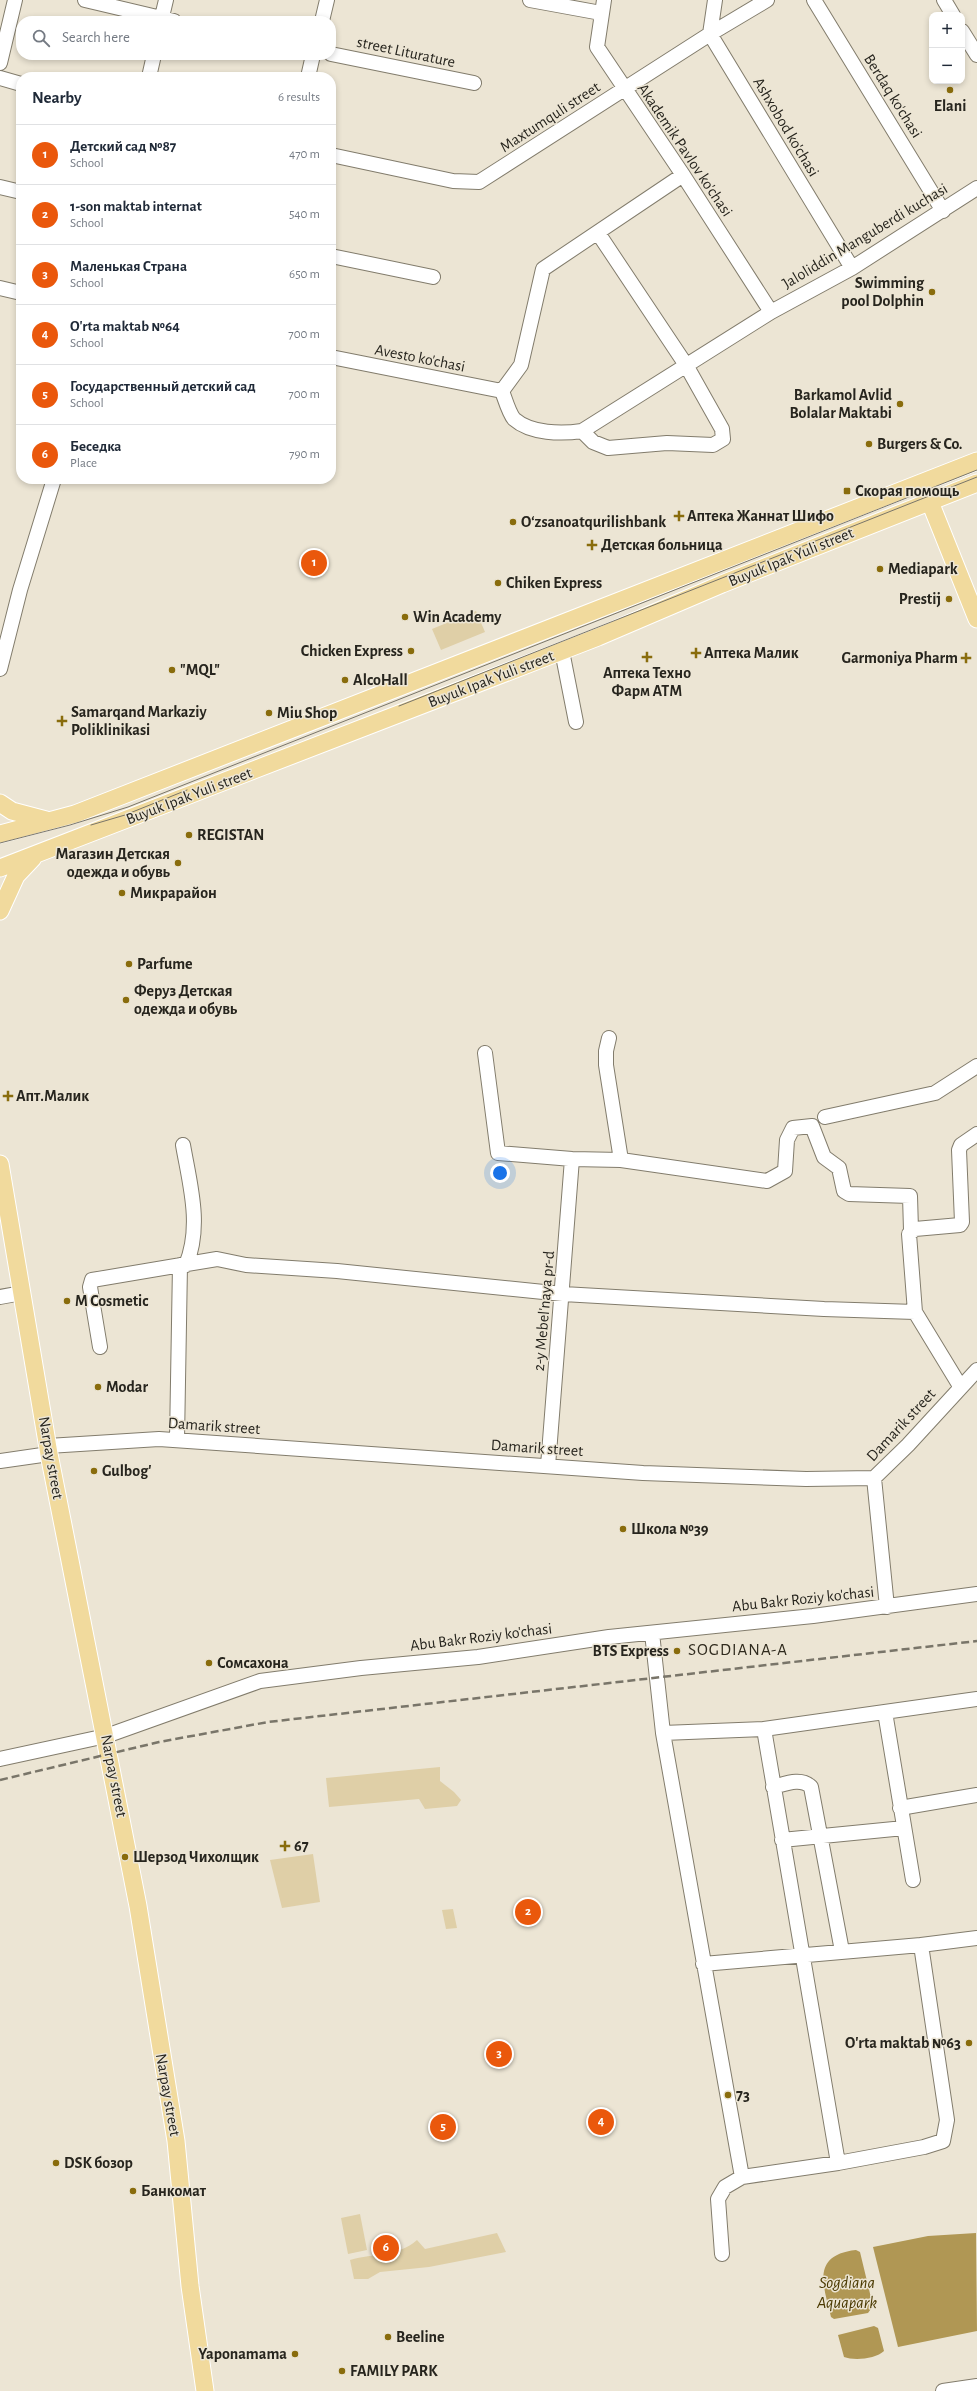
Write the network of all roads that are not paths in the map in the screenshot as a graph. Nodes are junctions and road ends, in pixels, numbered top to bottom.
1 (15, 0) edge
2 (85, 0) edge
3 (166, 0) edge
4 (327, 0) edge
5 (530, 0) edge
6 (715, 0) edge
7 (767, 0) edge
8 (814, 0) edge
9 (944, 0) edge
10 (603, 6) edge
11 (950, 12) edge
12 (150, 16) edge
13 (166, 16) edge
14 (323, 16) edge
15 (710, 34) junction
16 (965, 36) edge
17 (336, 55) edge
18 (977, 55) edge
19 (153, 60) edge
20 (312, 60) edge
21 (0, 63) edge
22 (150, 72) edge
23 (309, 72) edge
24 (0, 78) edge
25 (16, 83) edge
26 (474, 83) dead end
27 (624, 89) junction
28 (336, 156) edge
29 (683, 175) junction
30 (0, 187) edge
31 (977, 188) edge
32 (16, 191) edge
33 (943, 211) junction
34 (598, 233) junction
35 (336, 257) edge
36 (852, 268) junction
37 (433, 277) dead end
38 (0, 288) edge
39 (16, 292) edge
40 (771, 312) junction
41 (336, 358) edge
42 (686, 365) junction
43 (502, 391) junction
44 (582, 431) junction
45 (977, 461) edge
46 (923, 483) junction
47 (977, 483) edge
48 (52, 484) edge
49 (930, 502) junction
50 (977, 619) edge
51 (562, 651) junction
52 (0, 669) edge
53 (576, 722) dead end
54 (0, 803) edge
55 (50, 820) junction
56 (0, 834) edge
57 (37, 855) junction
58 (1, 865) edge
59 (0, 885) edge
60 (0, 911) edge
61 (609, 1038) dead end
62 (485, 1053) dead end
63 (977, 1066) edge
64 (825, 1117) dead end
65 (977, 1134) edge
66 (183, 1145) dead end
67 (572, 1159) junction
68 (621, 1160) junction
69 (0, 1164) edge
70 (911, 1230) junction
71 (183, 1265) junction
72 (22, 1294) junction
73 (563, 1294) junction
74 (0, 1297) edge
75 (915, 1312) junction
76 (100, 1347) dead end
77 (977, 1370) edge
78 (960, 1386) junction
79 (177, 1440) junction
80 (49, 1450) junction
81 (0, 1461) edge
82 (548, 1466) junction
83 (874, 1478) junction
84 (977, 1594) edge
85 (887, 1607) junction
86 (652, 1633) junction
87 (977, 1699) edge
88 (885, 1712) junction
89 (764, 1729) junction
90 (663, 1733) junction
91 (106, 1736) junction
92 (0, 1759) edge
93 (773, 1787) junction
94 (977, 1795) edge
95 (900, 1808) junction
96 (904, 1828) junction
97 (820, 1836) junction
98 (782, 1840) junction
99 (913, 1880) dead end
100 (977, 1938) edge
101 (921, 1945) junction
102 (842, 1952) junction
103 (801, 1955) junction
104 (704, 1964) junction
105 (838, 2163) junction
106 (742, 2177) junction
107 (722, 2254) dead end
108 (977, 2386) edge
109 (205, 2391) edge
110 (943, 2391) edge

1 - 21 street
2 - 12 street
3 - 13 street
4 - 14 street
5 - 10 street
6 - 15 street
7 - 15 street, Maxtumquli street
8 - 33 street, Berdaq ko'chasi
9 - 11 street
10 - 27 street, Akademik Pavlov ko'chasi
15 - 27 street, Maxtumquli street
15 - 36 street, Ashxobod ko'chasi
16 - 18 street
17 - 26 street, street Liturature
19 - 22 street
20 - 23 street
24 - 25 street
27 - 28 street, Maxtumquli street
27 - 29 street, Akademik Pavlov ko'chasi
29 - 34 street
29 - 40 street, Akademik Pavlov ko'chasi
30 - 32 street
31 - 33 street, Jaloliddin Manguberdi kuchasi
33 - 36 street, Jaloliddin Manguberdi kuchasi
34 - 42 street
34 - 43 street
35 - 37 street
36 - 40 street, Jaloliddin Manguberdi kuchasi
38 - 39 street
40 - 42 street, Jaloliddin Manguberdi kuchasi
41 - 43 street, Avesto ko'chasi
42 - 44 street, Jaloliddin Manguberdi kuchasi
42 - 44 street
43 - 44 street
45 - 46 main road, Buyuk Ipak Yuli street
46 - 49 main road
46 - 55 main road, Buyuk Ipak Yuli street
47 - 49 main road, Buyuk Ipak Yuli street
48 - 52 street
49 - 50 main road
49 - 51 main road, Buyuk Ipak Yuli street
51 - 53 street
51 - 57 main road, Buyuk Ipak Yuli street
54 - 55 main road
55 - 56 main road, Buyuk Ipak Yuli street
57 - 58 main road, Buyuk Ipak Yuli street
57 - 60 main road
58 - 59 main road
61 - 68 street
62 - 67 street
63 - 64 street
65 - 70 street
66 - 71 street
67 - 68 street
67 - 73 street, 2-y Mebel'naya pr-d
68 - 70 street
69 - 72 main road, Narpay street
70 - 75 street
71 - 73 street
71 - 76 street
71 - 79 street
72 - 74 street
72 - 80 main road, Narpay street
73 - 75 street
73 - 82 street, 2-y Mebel'naya pr-d
75 - 78 street
77 - 78 street, Damarik street
78 - 83 street, Damarik street
79 - 80 street, Damarik street
79 - 82 street, Damarik street
80 - 81 street, Damarik street
80 - 91 main road, Narpay street
82 - 83 street, Damarik street
83 - 85 street
84 - 85 street, Abu Bakr Roziy ko'chasi
85 - 86 street, Abu Bakr Roziy ko'chasi
86 - 90 street
86 - 91 street, Abu Bakr Roziy ko'chasi
87 - 88 street
88 - 89 street
88 - 95 street
89 - 90 street
89 - 93 street
90 - 104 street
91 - 92 street, Abu Bakr Roziy ko'chasi
91 - 109 main road, Narpay street
93 - 97 street
93 - 98 street
94 - 95 street
95 - 96 street
96 - 97 street
96 - 99 street
97 - 98 street
97 - 102 street
98 - 103 street
100 - 101 street
101 - 102 street
101 - 105 street
102 - 103 street
103 - 104 street
103 - 105 street
104 - 106 street
105 - 106 street
106 - 107 street
108 - 110 street

